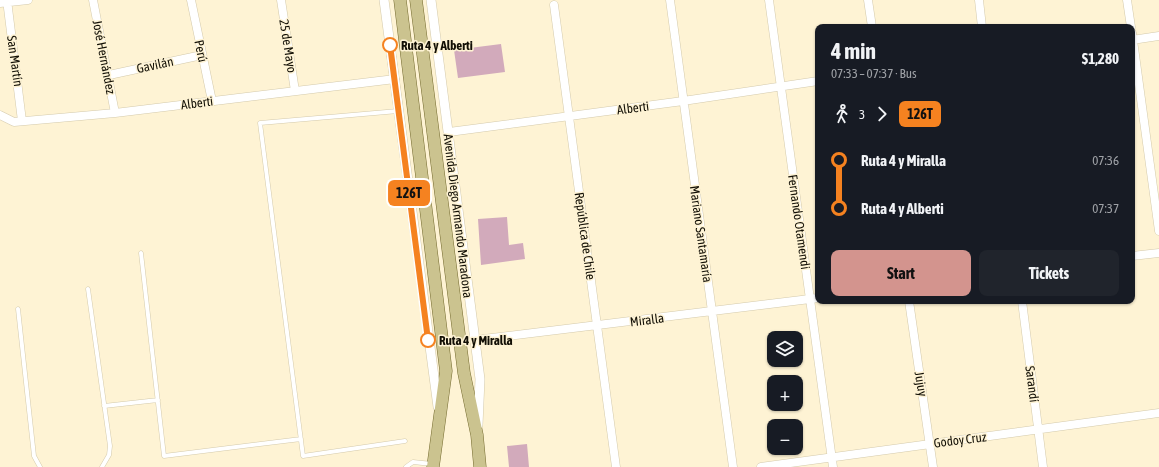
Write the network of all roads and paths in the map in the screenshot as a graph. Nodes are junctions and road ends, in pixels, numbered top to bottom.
1 (28, 0) edge
2 (93, 0) edge
3 (191, 0) edge
4 (281, 0) edge
5 (384, 0) edge
6 (400, 0) edge
7 (416, 0) edge
8 (431, 0) edge
9 (670, 0) edge
10 (769, 0) edge
11 (868, 0) edge
12 (978, 0) edge
13 (1128, 0) edge
14 (5, 2) edge
15 (554, 5) dead end
16 (872, 24) edge
17 (982, 24) edge
18 (1131, 24) edge
19 (1159, 36) edge
20 (1135, 38) edge
21 (202, 55) junction
22 (1135, 59) edge
23 (108, 75) junction
24 (395, 79) junction
25 (815, 81) edge
26 (780, 86) junction
27 (295, 91) junction
28 (212, 101) junction
29 (683, 101) junction
30 (398, 111) junction
31 (115, 114) junction
32 (0, 115) edge
33 (568, 116) junction
34 (22, 122) junction
35 (448, 132) junction
36 (1159, 231) edge
37 (141, 253) dead end
38 (1159, 253) edge
39 (1135, 256) edge
40 (88, 289) dead end
41 (814, 298) edge
42 (909, 304) edge
43 (1022, 304) edge
44 (18, 309) dead end
45 (712, 312) junction
46 (597, 326) junction
47 (475, 340) junction
48 (158, 400) junction
49 (104, 406) junction
50 (1159, 414) edge
51 (441, 423) junction
52 (1038, 430) junction
53 (301, 439) junction
54 (478, 439) junction
55 (405, 441) dead end
56 (930, 443) junction
57 (832, 457) junction
58 (434, 466) edge
59 (40, 467) edge
60 (102, 467) edge
61 (406, 467) edge
62 (480, 467) edge
63 (486, 467) edge
64 (616, 467) edge
65 (733, 467) edge
66 (761, 467) edge
67 (834, 467) edge
68 (933, 467) edge
69 (1043, 467) edge

1 - 14 street
2 - 23 street, José Hernández
3 - 21 street, Perú
4 - 27 street, 25 de Mayo
5 - 24 street
6 - 51 main road
7 - 54 main road, Avenida Diego Armando Maradona
8 - 35 street, Avenida Diego Armando Maradona
9 - 29 street, Mariano Santamaría
10 - 26 street, Fernando Otamendi
11 - 16 street
12 - 17 street
13 - 18 street
14 - 34 street, San Martín
15 - 33 street, República de Chile
19 - 20 street
21 - 23 street, Gavilán
21 - 28 street, Perú
22 - 36 street
23 - 31 street, José Hernández
24 - 27 street, Alberti
24 - 30 street
25 - 26 street, Alberti
26 - 29 street, Alberti
26 - 41 street, Fernando Otamendi
27 - 28 street, Alberti
28 - 31 street, Alberti
29 - 33 street, Alberti
29 - 45 street, Mariano Santamaría
30 - 51 street
30 - 53 lane
31 - 34 street, Alberti
32 - 34 street, Alberti
33 - 35 street, Alberti
33 - 46 street, República de Chile
35 - 47 street, Avenida Diego Armando Maradona
37 - 48 lane
38 - 39 street
40 - 49 lane
41 - 45 street, Miralla
41 - 57 street, Fernando Otamendi
42 - 56 street, Jujuy
43 - 52 street, Sarandí
44 - 59 lane
45 - 46 street, Miralla
45 - 65 street, Mariano Santamaría
46 - 47 street, Miralla
46 - 64 street, República de Chile
47 - 54 street, Avenida Diego Armando Maradona
48 - 49 lane
48 - 53 lane
49 - 60 lane
50 - 52 street, Godoy Cruz
51 - 58 main road
52 - 56 street, Godoy Cruz
52 - 69 street, Sarandí
53 - 55 lane
54 - 62 main road, Avenida Diego Armando Maradona
54 - 63 main road
56 - 57 street, Godoy Cruz
56 - 68 street, Jujuy
57 - 66 street, Godoy Cruz
57 - 67 street, Fernando Otamendi
58 - 61 lane

